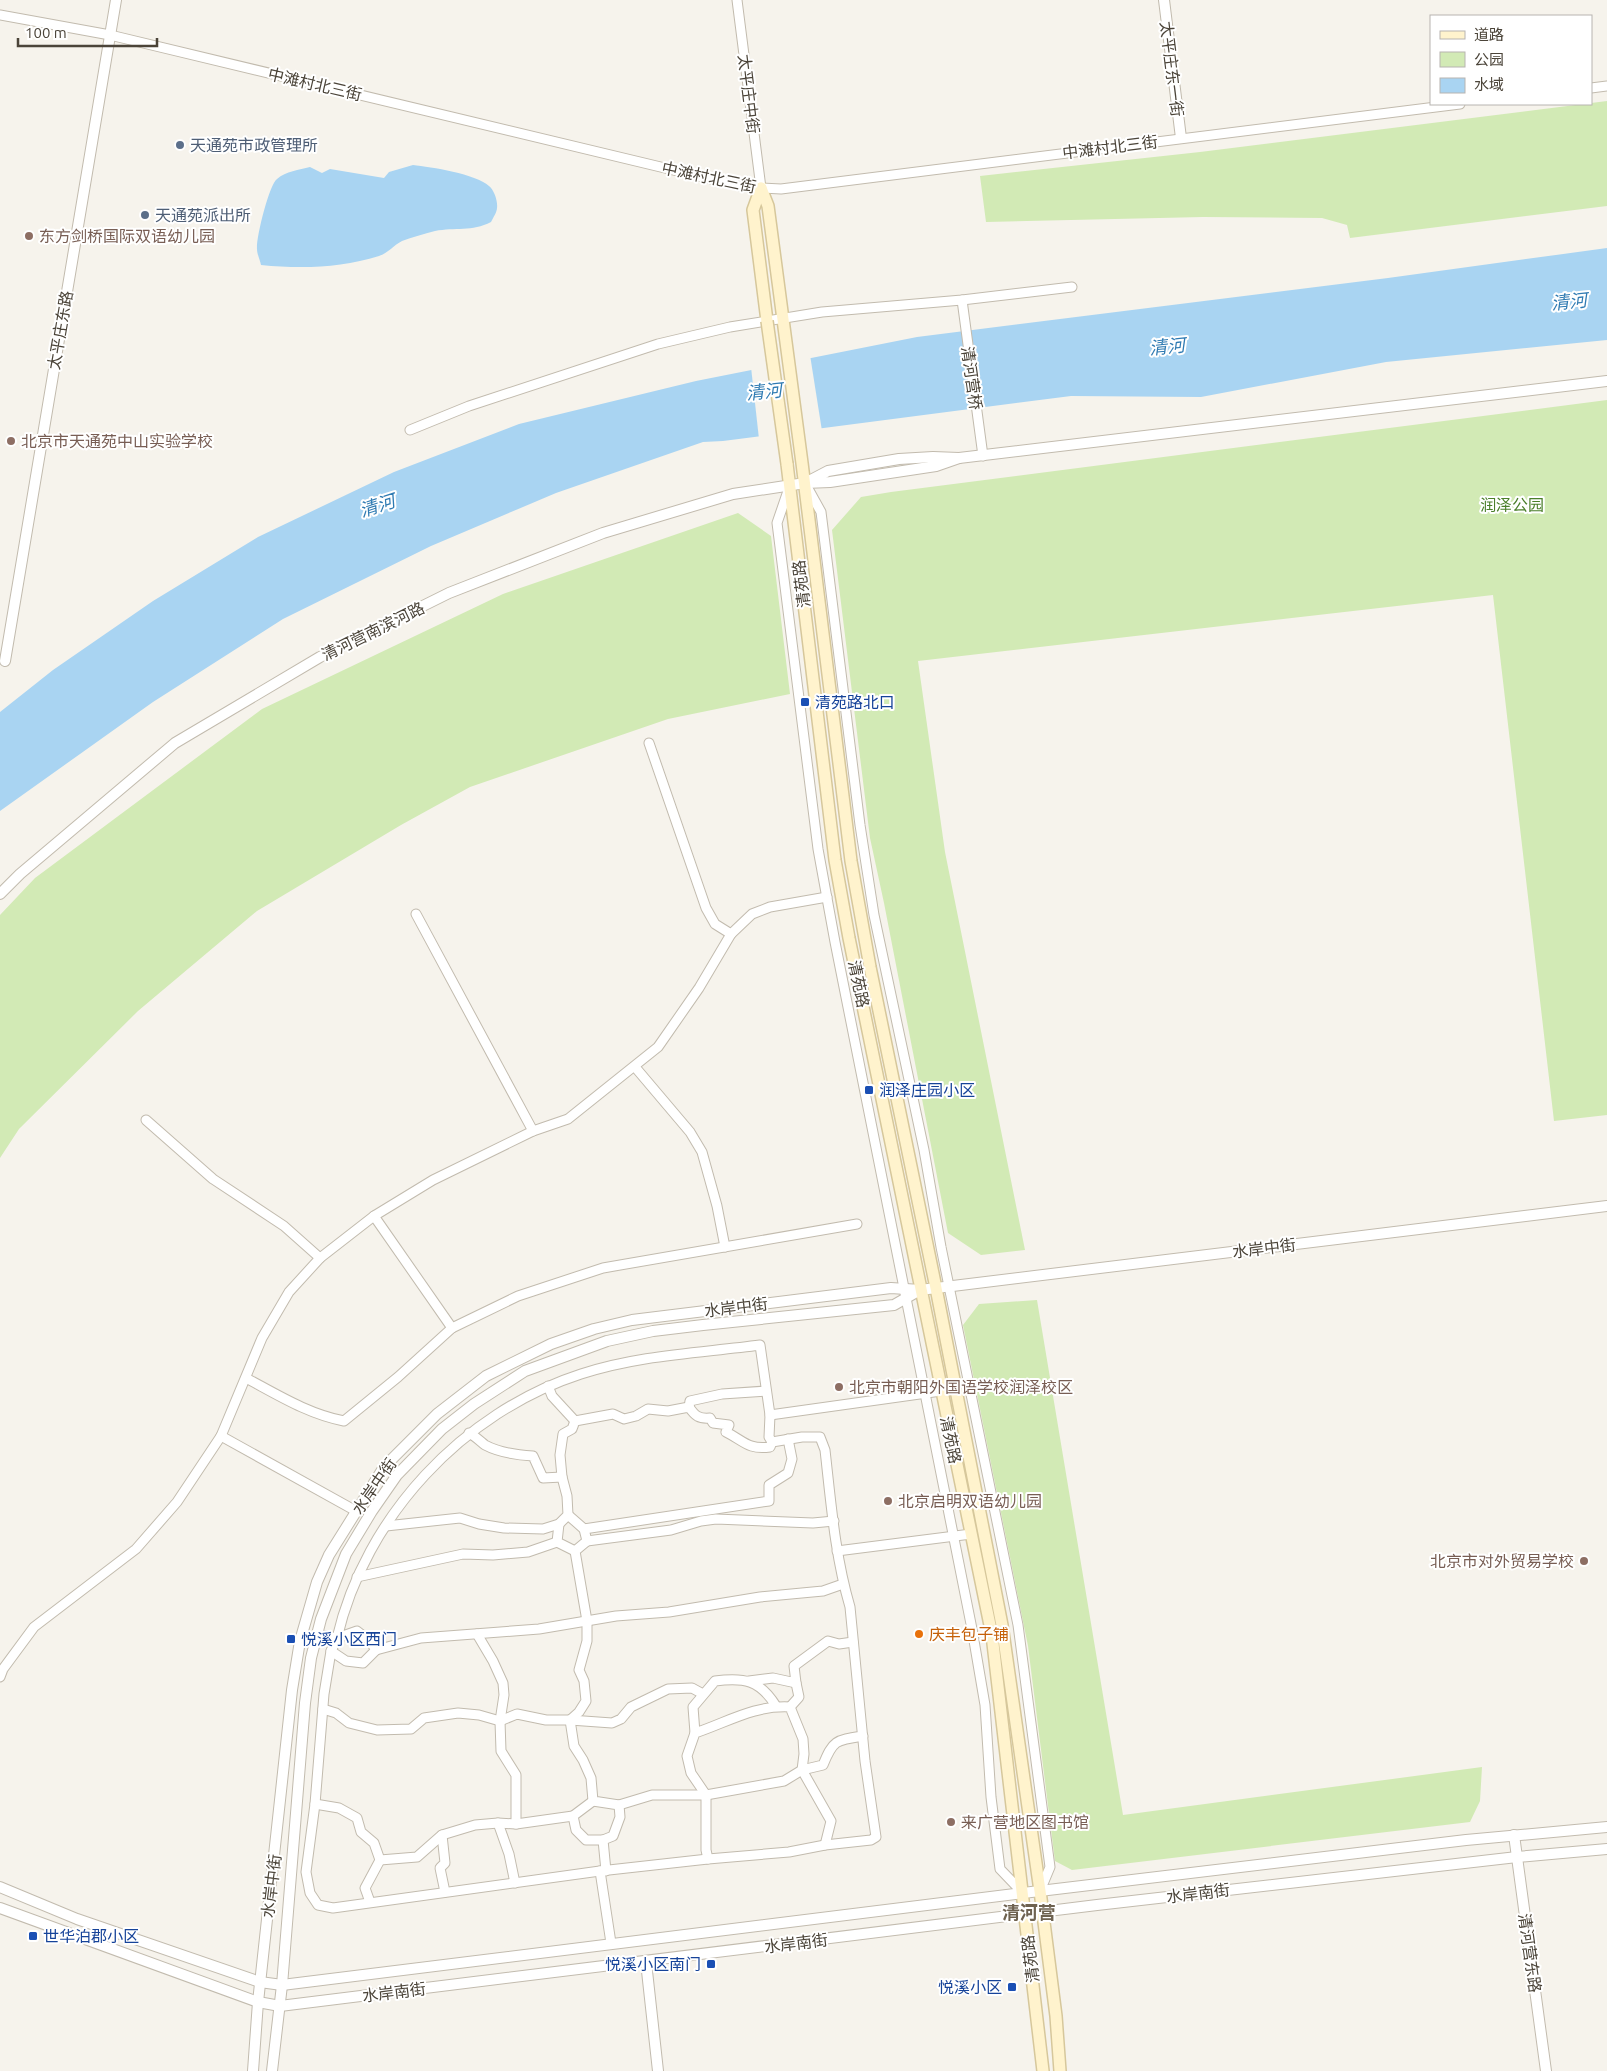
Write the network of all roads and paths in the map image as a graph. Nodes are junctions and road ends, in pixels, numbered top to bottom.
1 (116, 0) edge
2 (737, 0) edge
3 (1164, 0) edge
4 (0, 15) edge
5 (110, 35) junction
6 (1607, 86) edge
7 (1592, 88) edge
8 (1452, 105) edge
9 (1181, 138) junction
10 (762, 188) junction
11 (1072, 287) dead end
12 (962, 300) junction
13 (783, 319) junction
14 (1607, 381) edge
15 (410, 430) dead end
16 (983, 456) junction
17 (805, 483) junction
18 (790, 485) junction
19 (5, 661) dead end
20 (649, 743) dead end
21 (0, 894) edge
22 (827, 898) junction
23 (416, 914) dead end
24 (731, 934) junction
25 (635, 1067) junction
26 (146, 1120) dead end
27 (532, 1131) junction
28 (1607, 1206) edge
29 (374, 1216) junction
30 (857, 1224) dead end
31 (725, 1247) junction
32 (320, 1258) junction
33 (949, 1287) junction
34 (936, 1288) junction
35 (920, 1290) junction
36 (905, 1294) junction
37 (452, 1328) junction
38 (246, 1378) junction
39 (548, 1386) junction
40 (766, 1391) junction
41 (940, 1391) junction
42 (925, 1393) junction
43 (689, 1407) junction
44 (770, 1415) junction
45 (575, 1421) junction
46 (469, 1433) junction
47 (222, 1436) junction
48 (788, 1440) junction
49 (772, 1442) junction
50 (562, 1477) junction
51 (356, 1511) junction
52 (568, 1515) junction
53 (834, 1521) junction
54 (559, 1524) junction
55 (386, 1526) junction
56 (584, 1529) junction
57 (971, 1534) junction
58 (954, 1536) junction
59 (587, 1541) junction
60 (557, 1542) junction
61 (575, 1551) junction
62 (837, 1551) junction
63 (357, 1577) junction
64 (843, 1584) junction
65 (587, 1621) junction
66 (477, 1634) junction
67 (317, 1635) junction
68 (337, 1638) junction
69 (853, 1642) junction
70 (376, 1650) junction
71 (331, 1651) junction
72 (0, 1677) edge
73 (749, 1681) junction
74 (796, 1683) junction
75 (703, 1694) junction
76 (776, 1706) junction
77 (790, 1707) junction
78 (323, 1709) junction
79 (500, 1720) junction
80 (570, 1720) junction
81 (695, 1733) junction
82 (862, 1736) junction
83 (802, 1770) junction
84 (706, 1795) junction
85 (593, 1801) junction
86 (315, 1804) junction
87 (619, 1806) junction
88 (573, 1816) junction
89 (498, 1823) junction
90 (516, 1824) junction
91 (1607, 1827) edge
92 (442, 1835) junction
93 (1514, 1835) junction
94 (603, 1840) junction
95 (825, 1845) junction
96 (1607, 1849) edge
97 (1517, 1857) junction
98 (708, 1859) junction
99 (380, 1860) junction
100 (603, 1871) junction
101 (515, 1883) junction
102 (0, 1888) edge
103 (1040, 1891) junction
104 (445, 1892) junction
105 (1022, 1893) junction
106 (370, 1902) junction
107 (0, 1908) edge
108 (1042, 1912) junction
109 (1025, 1914) junction
110 (611, 1943) junction
111 (646, 1962) junction
112 (260, 1982) junction
113 (282, 1985) junction
114 (258, 2002) junction
115 (280, 2006) junction
116 (253, 2071) edge
117 (272, 2071) edge
118 (658, 2071) edge
119 (1043, 2071) edge
120 (1060, 2071) edge
121 (1546, 2071) edge

1 - 5 street, 太平庄东路
2 - 10 street, 太平庄中街
3 - 9 street, 太平庄东一街
4 - 5 street, 中滩村北三街
5 - 10 street, 中滩村北三街
5 - 19 street, 太平庄东路
6 - 7 street
8 - 9 street, 中滩村北三街
9 - 10 street, 中滩村北三街
10 - 13 main road, 清苑路
10 - 18 main road, 清苑路, bridge
11 - 12 street
12 - 13 street
12 - 16 street, 清河营桥
13 - 15 street
13 - 17 main road, 清苑路
14 - 16 street
16 - 17 street
17 - 18 street, 清河营南滨河路
17 - 33 street
17 - 34 main road, 清苑路
18 - 21 street, 清河营南滨河路
18 - 22 street
18 - 35 main road, 清苑路
20 - 24 street
22 - 24 street
22 - 36 street
23 - 27 street
24 - 25 street
25 - 27 street
25 - 31 street
26 - 32 street
27 - 29 street
28 - 33 street, 水岸中街
29 - 32 street
29 - 37 street
30 - 31 street
31 - 37 street
32 - 38 street
33 - 34 street, 水岸中街
33 - 103 street
34 - 35 street, 水岸中街
34 - 103 main road, 清苑路
35 - 36 street, 水岸中街
35 - 41 main road, 清苑路
36 - 42 street
36 - 51 street, 水岸中街
36 - 67 street, 水岸中街
37 - 38 street
38 - 47 street
39 - 40 street
39 - 45 street
39 - 46 street
40 - 43 street
40 - 44 street
41 - 42 street
41 - 57 main road, 清苑路
42 - 44 street
42 - 58 street
43 - 45 street
43 - 49 street
44 - 49 street
45 - 50 street
46 - 50 street
46 - 55 street
47 - 51 street
47 - 72 street
48 - 49 street
48 - 53 street
48 - 56 street
50 - 52 street
51 - 112 street, 水岸中街
52 - 54 street
52 - 56 street
53 - 59 street
53 - 62 street
54 - 55 street
54 - 60 street
55 - 63 street
56 - 59 street
57 - 58 street
57 - 105 main road, 清苑路
58 - 62 street
58 - 105 street
59 - 61 street
60 - 61 street
60 - 63 street
61 - 65 street
62 - 64 street
63 - 68 street
64 - 65 street
64 - 69 street
65 - 66 street
65 - 80 street
66 - 70 street
66 - 79 street
67 - 68 street
67 - 113 street, 水岸中街
68 - 70 street
68 - 71 street
69 - 74 street
69 - 82 street
70 - 71 street
71 - 78 street
73 - 74 street
73 - 75 street
73 - 76 street
74 - 77 street
75 - 80 street
75 - 81 street
76 - 77 street
76 - 81 street
77 - 83 street
78 - 79 street
78 - 86 street
79 - 80 street
79 - 90 street
80 - 85 street
81 - 84 street
82 - 83 street
82 - 95 street
83 - 84 street
83 - 95 street
84 - 87 street
84 - 98 street
85 - 87 street
85 - 88 street
86 - 99 street
86 - 106 street
87 - 94 street
88 - 90 street
88 - 94 street
89 - 90 street
89 - 92 street
89 - 101 street
91 - 93 street, 水岸南街
92 - 99 street
92 - 104 street
93 - 97 street, 清河营东路
93 - 103 street, 水岸南街
94 - 100 street
95 - 98 street
96 - 97 street, 水岸南街
97 - 108 street, 水岸南街
97 - 121 street, 清河营东路
98 - 100 street
99 - 106 street
100 - 101 street
100 - 110 street
101 - 104 street
102 - 112 street, 水岸南街
103 - 105 street, 水岸南街
103 - 108 main road, 清苑路
104 - 106 street
105 - 109 main road, 清苑路
105 - 110 street, 水岸南街
107 - 114 street, 水岸南街
108 - 109 street, 水岸南街
108 - 120 main road, 清苑路
109 - 111 street, 水岸南街
109 - 119 main road, 清苑路
110 - 113 street, 水岸南街
111 - 115 street, 水岸南街
111 - 118 street
112 - 113 street, 水岸南街
112 - 114 street, 水岸中街
113 - 115 street, 水岸中街
114 - 115 street, 水岸南街
114 - 116 street, 水岸中街
115 - 117 street, 水岸中街

